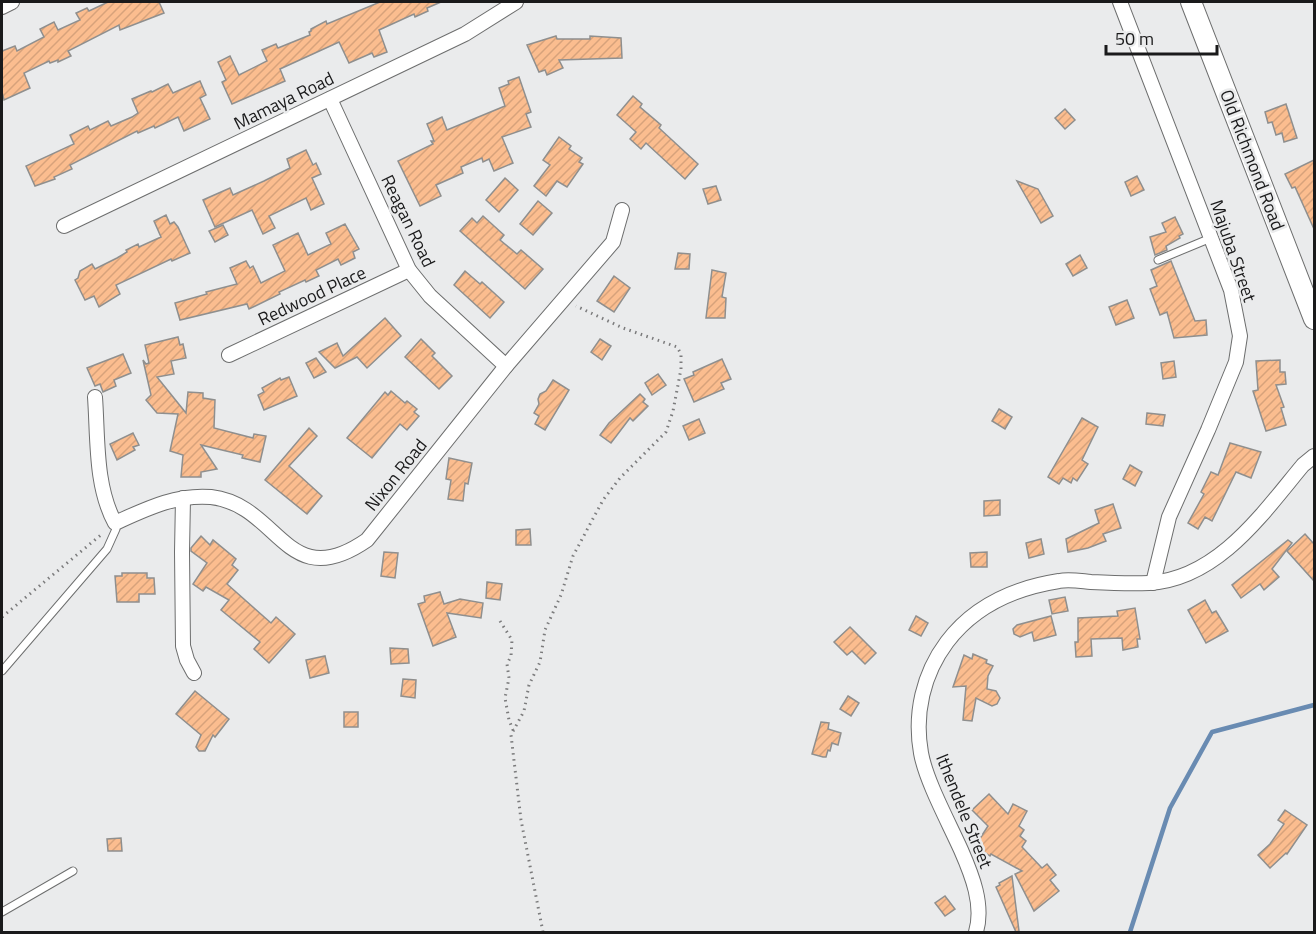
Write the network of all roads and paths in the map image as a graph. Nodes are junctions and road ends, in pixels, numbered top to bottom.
1 (12, 2) edge
2 (516, 2) edge
3 (1120, 2) edge
4 (1191, 2) edge
5 (2, 7) edge
6 (330, 99) junction
7 (622, 210) dead end
8 (64, 226) dead end
9 (1211, 238) junction
10 (1158, 260) dead end
11 (410, 270) junction
12 (565, 299) junction
13 (1314, 319) edge
14 (229, 355) dead end
15 (506, 366) junction
16 (95, 397) dead end
17 (1314, 456) edge
18 (183, 498) junction
19 (115, 523) junction
20 (1154, 583) junction
21 (2, 617) edge
22 (500, 621) dead end
23 (2, 671) edge
24 (194, 673) dead end
25 (513, 730) junction
26 (73, 871) dead end
27 (2, 912) edge
28 (543, 933) edge
29 (976, 933) edge

1 - 5 street
2 - 6 street, Mamaya Road
3 - 9 street, Majuba Street
4 - 13 street, Old Richmond Road
6 - 8 street, Mamaya Road
6 - 11 street, Reagan Road
7 - 12 street, Nixon Road
9 - 10 lane
9 - 20 street, Majuba Street
11 - 14 street, Redwood Place
11 - 15 street, Reagan Road
12 - 15 street, Nixon Road
12 - 25 path
15 - 18 street, Nixon Road
16 - 19 street
17 - 20 street, Ithendele Street
18 - 19 street, Nixon Road
18 - 24 street
19 - 21 path
19 - 23 lane
20 - 29 street, Ithendele Street
22 - 25 path
25 - 28 path
26 - 27 lane

